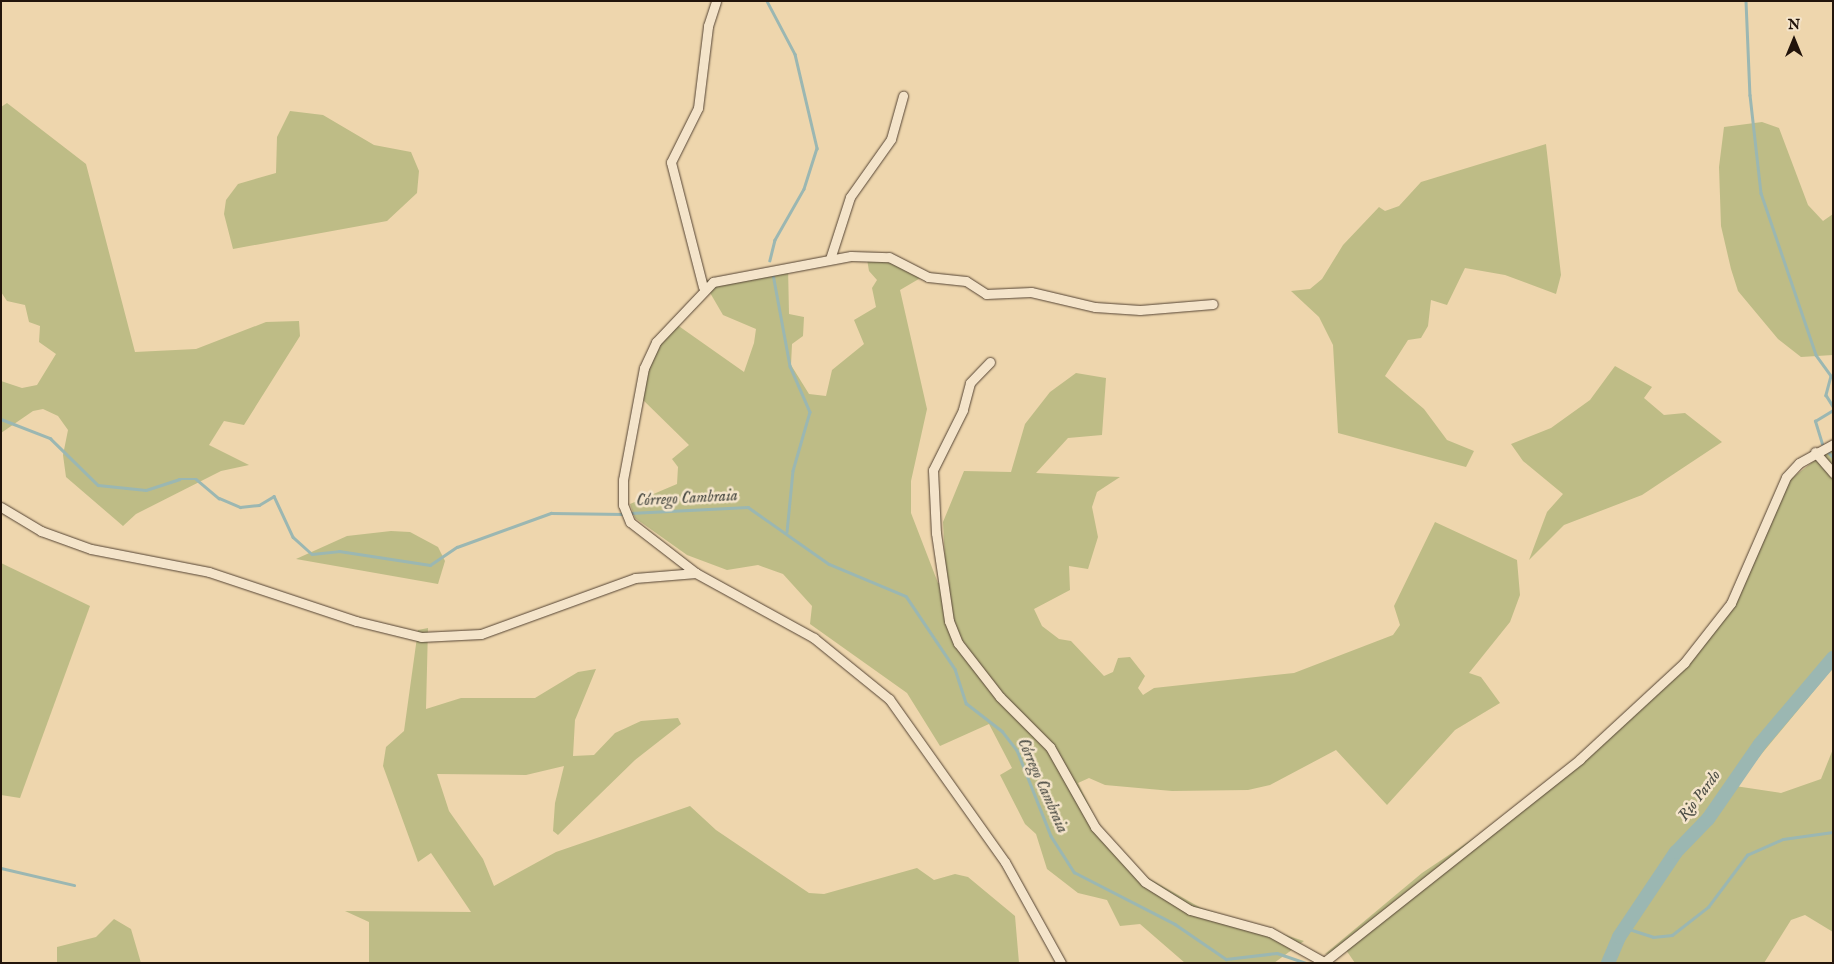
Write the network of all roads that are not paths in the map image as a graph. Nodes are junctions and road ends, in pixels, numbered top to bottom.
1 (716, 1) edge
2 (903, 96) dead end
3 (830, 260) junction
4 (704, 287) junction
5 (1213, 304) dead end
6 (990, 362) dead end
7 (1833, 444) edge
8 (1815, 452) junction
9 (1833, 473) edge
10 (1, 507) edge
11 (696, 573) junction
12 (1061, 963) edge
13 (1323, 963) edge

1 - 4 street
2 - 3 street
3 - 4 street
3 - 5 street
4 - 11 street
6 - 13 street
7 - 8 street
8 - 9 street
8 - 13 street
10 - 11 street
11 - 12 street

